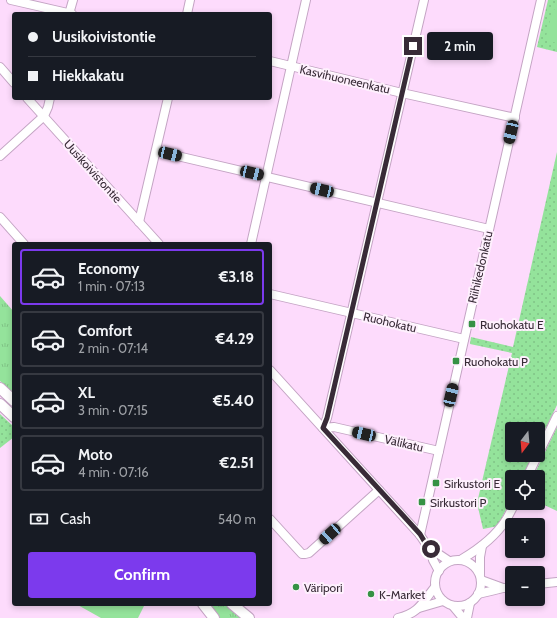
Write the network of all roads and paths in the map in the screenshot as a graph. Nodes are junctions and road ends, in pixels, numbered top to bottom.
1 (11, 0) edge
2 (73, 0) edge
3 (190, 0) edge
4 (306, 0) edge
5 (424, 0) edge
6 (541, 0) edge
7 (62, 12) edge
8 (70, 12) edge
9 (187, 12) edge
10 (272, 61) edge
11 (292, 66) junction
12 (0, 67) edge
13 (12, 81) edge
14 (402, 93) junction
15 (30, 100) edge
16 (50, 100) edge
17 (168, 100) edge
18 (44, 116) junction
19 (514, 118) junction
20 (156, 151) junction
21 (0, 156) edge
22 (266, 177) junction
23 (377, 203) junction
24 (0, 217) edge
25 (139, 222) junction
26 (489, 229) junction
27 (22, 242) edge
28 (156, 242) edge
29 (251, 242) edge
30 (272, 294) edge
31 (352, 314) junction
32 (464, 339) junction
33 (272, 372) edge
34 (0, 388) edge
35 (12, 399) edge
36 (0, 404) edge
37 (12, 415) edge
38 (557, 416) edge
39 (323, 428) junction
40 (438, 450) junction
41 (530, 470) edge
42 (379, 490) junction
43 (511, 510) edge
44 (272, 520) edge
45 (420, 534) junction
46 (482, 546) junction
47 (431, 549) junction
48 (462, 559) junction
49 (449, 561) junction
50 (438, 571) junction
51 (480, 578) junction
52 (557, 582) edge
53 (545, 583) edge
54 (435, 587) junction
55 (503, 588) joint
56 (478, 594) junction
57 (443, 601) junction
58 (470, 603) junction
59 (205, 606) edge
60 (234, 606) edge
61 (453, 606) junction
62 (418, 608) junction
63 (214, 618) edge
64 (249, 618) edge
65 (398, 618) edge
66 (463, 618) edge
67 (467, 618) edge

1 - 7 street
2 - 8 street
3 - 9 street
4 - 11 street
5 - 14 street
6 - 19 street, Riihikedonkatu
10 - 11 street, Kasvihuoneenkatu
11 - 14 street, Kasvihuoneenkatu
11 - 22 street
12 - 13 street
14 - 19 street, Kasvihuoneenkatu
14 - 23 street
15 - 18 street, Uusikoivistontie
16 - 18 street
17 - 20 street
18 - 21 street
18 - 25 street, Uusikoivistontie
19 - 26 street, Riihikedonkatu
20 - 22 street
20 - 25 street
22 - 23 street
22 - 29 street
23 - 26 street
23 - 31 street
24 - 27 street
25 - 28 street, Uusikoivistontie
26 - 32 street, Riihikedonkatu
30 - 31 street, Ruohokatu
31 - 32 street, Ruohokatu
31 - 39 street
32 - 40 street, Riihikedonkatu
33 - 39 street
34 - 35 main road
36 - 37 main road
38 - 41 street
39 - 40 street, Välikatu
39 - 42 street
40 - 45 street, Riihikedonkatu
42 - 44 street
42 - 45 street
43 - 46 street
45 - 47 street
46 - 48 street
46 - 51 street
47 - 49 street
47 - 50 street
48 - 49 street
48 - 51 street
49 - 50 street
50 - 54 street
51 - 55 street
51 - 56 street
52 - 53 street
54 - 57 street
54 - 62 street
55 - 56 street
56 - 58 street
57 - 61 street
57 - 62 street
58 - 61 street
58 - 67 street
59 - 63 main road
60 - 64 main road
61 - 66 street
62 - 65 street

